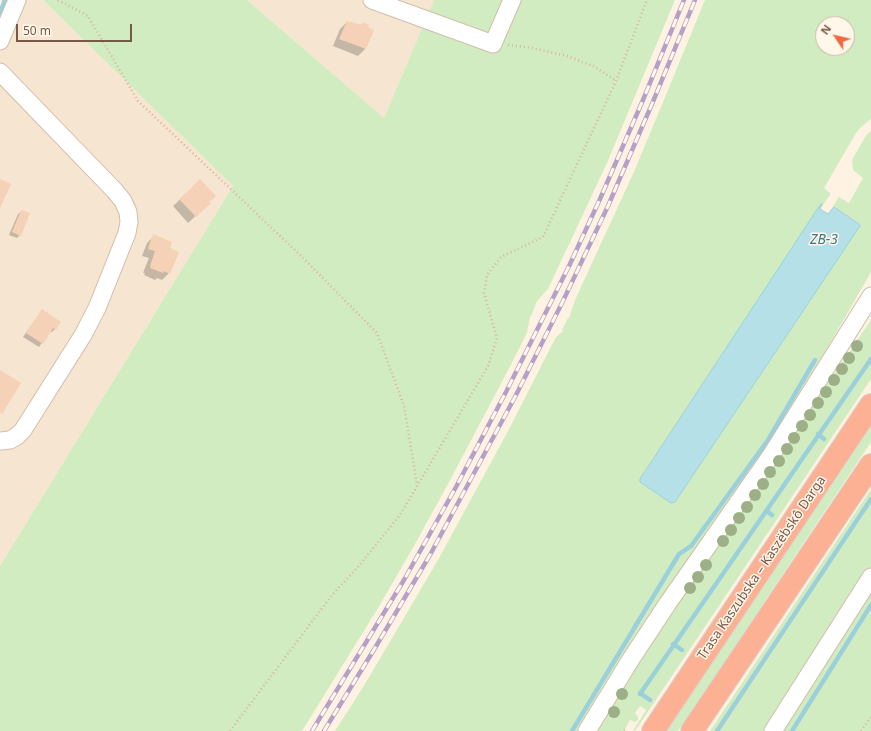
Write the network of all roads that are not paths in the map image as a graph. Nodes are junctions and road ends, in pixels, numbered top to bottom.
1 (17, 0) edge
2 (372, 0) edge
3 (512, 0) edge
4 (0, 41) edge
5 (0, 72) edge
6 (871, 296) edge
7 (871, 405) edge
8 (0, 441) edge
9 (871, 465) edge
10 (871, 577) edge
11 (588, 731) edge
12 (653, 731) edge
13 (692, 731) edge
14 (773, 731) edge

1 - 4 street
2 - 3 street
5 - 8 street
6 - 11 street
7 - 12 highway, Trasa Kaszubska – Kaszëbskô Darga
9 - 13 highway
10 - 14 street

